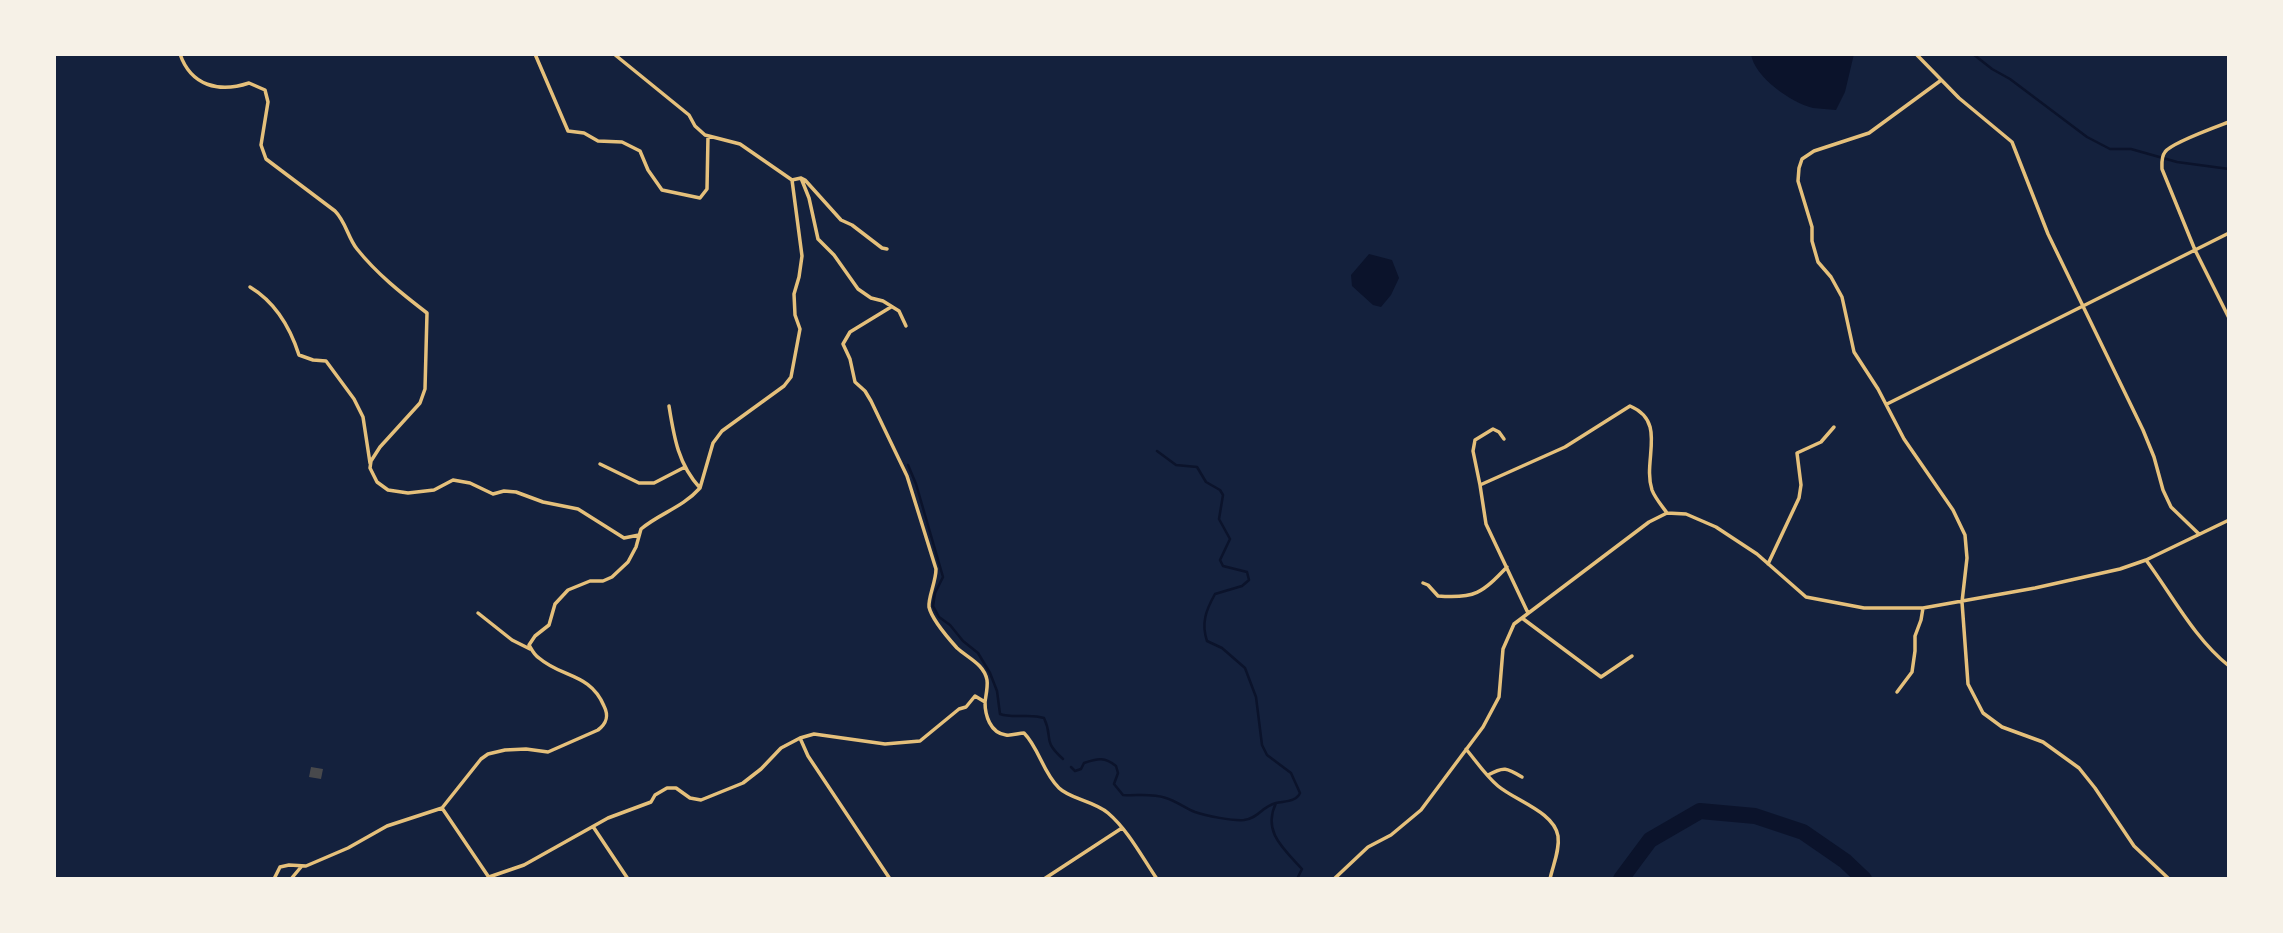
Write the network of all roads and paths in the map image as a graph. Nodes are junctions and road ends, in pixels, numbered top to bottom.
1 (180, 54) edge
2 (536, 54) edge
3 (614, 54) edge
4 (1916, 54) edge
5 (1940, 80) junction
6 (2229, 122) edge
7 (708, 136) junction
8 (801, 178) junction
9 (792, 180) junction
10 (2229, 233) edge
11 (887, 249) dead end
12 (2195, 250) junction
13 (250, 287) dead end
14 (2083, 305) junction
15 (891, 307) junction
16 (2229, 318) edge
17 (906, 326) dead end
18 (1886, 404) junction
19 (669, 406) dead end
20 (1834, 427) dead end
21 (1504, 439) dead end
22 (600, 464) dead end
23 (370, 466) junction
24 (685, 467) junction
25 (1480, 485) junction
26 (700, 488) junction
27 (1667, 513) junction
28 (2229, 520) edge
29 (2199, 534) junction
30 (639, 536) junction
31 (2146, 560) junction
32 (1768, 564) junction
33 (1507, 567) junction
34 (1423, 583) dead end
35 (1962, 602) junction
36 (1923, 608) junction
37 (478, 613) dead end
38 (1528, 613) junction
39 (1522, 618) junction
40 (532, 650) junction
41 (1632, 656) dead end
42 (2229, 666) edge
43 (1896, 692) dead end
44 (985, 702) junction
45 (800, 738) junction
46 (1466, 749) junction
47 (1488, 775) junction
48 (1522, 777) dead end
49 (442, 808) junction
50 (594, 828) junction
51 (1122, 828) junction
52 (301, 867) junction
53 (489, 878) edge
54 (274, 879) edge
55 (291, 879) edge
56 (628, 879) edge
57 (890, 879) edge
58 (1044, 879) edge
59 (1157, 879) edge
60 (1334, 879) edge
61 (1550, 879) edge
62 (2169, 879) edge

1 - 23 street
2 - 7 street
3 - 7 street
4 - 5 street
5 - 14 street
5 - 18 street
6 - 12 street
7 - 9 street
8 - 9 street
8 - 11 street
8 - 15 street
9 - 26 street
10 - 12 street
12 - 14 street
12 - 16 street
13 - 23 street
14 - 18 street
14 - 29 street
15 - 17 street
15 - 44 street
18 - 35 street
19 - 24 street
20 - 32 street
21 - 25 street
22 - 24 street
23 - 30 street
24 - 26 street
25 - 27 street
25 - 33 street
26 - 30 street
27 - 32 street
27 - 38 street
28 - 29 street
29 - 31 street
30 - 40 street
31 - 35 street
31 - 42 street
32 - 36 street
33 - 34 street
33 - 38 street
35 - 36 street
35 - 62 street
36 - 43 street
37 - 40 street
38 - 39 street
39 - 41 street
39 - 46 street
40 - 49 street
44 - 45 street
44 - 51 street
45 - 50 street
45 - 57 street
46 - 47 street
46 - 60 street
47 - 48 street
47 - 61 street
49 - 52 street
49 - 53 street
50 - 53 street
50 - 56 street
51 - 58 street
51 - 59 street
52 - 54 street
52 - 55 street

